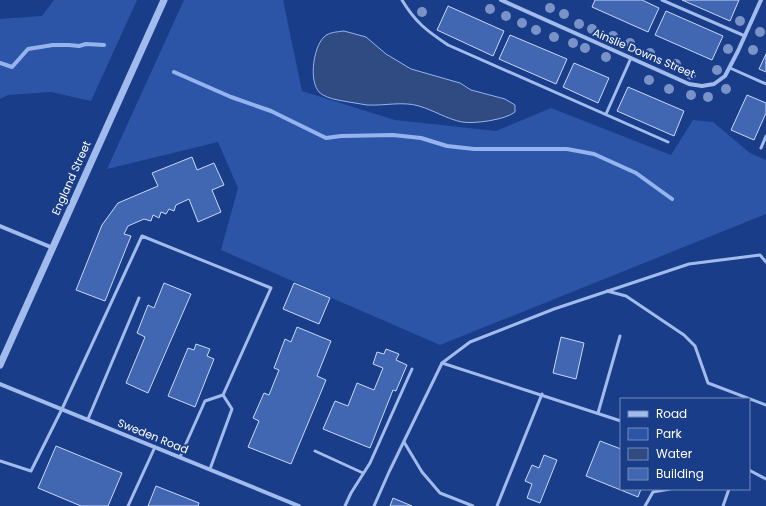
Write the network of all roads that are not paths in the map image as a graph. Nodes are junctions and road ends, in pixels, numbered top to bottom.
1 (164, 0) edge
2 (402, 0) edge
3 (501, 0) edge
4 (662, 0) edge
5 (760, 0) edge
6 (745, 36) junction
7 (631, 58) junction
8 (730, 68) junction
9 (766, 84) edge
10 (606, 114) junction
11 (766, 136) edge
12 (668, 142) dead end
13 (761, 148) dead end
14 (0, 226) edge
15 (53, 248) junction
16 (766, 262) edge
17 (606, 291) junction
18 (139, 298) dead end
19 (620, 336) dead end
20 (442, 363) junction
21 (0, 365) edge
22 (412, 369) dead end
23 (0, 384) edge
24 (542, 394) junction
25 (223, 395) junction
26 (748, 398) edge
27 (750, 399) edge
28 (766, 405) edge
29 (62, 409) junction
30 (598, 413) junction
31 (88, 419) junction
32 (620, 421) edge
33 (404, 442) junction
34 (155, 447) junction
35 (315, 451) dead end
36 (180, 457) junction
37 (0, 461) edge
38 (210, 469) junction
39 (750, 470) edge
40 (364, 473) junction
41 (766, 478) edge
42 (664, 490) edge
43 (730, 490) edge
44 (128, 506) edge
45 (298, 506) edge
46 (345, 506) edge
47 (374, 506) edge
48 (473, 506) edge
49 (498, 506) edge
50 (644, 506) edge
51 (723, 506) edge

1 - 15 street, England Street
2 - 10 lane
3 - 7 street, Ainslie Downs Street
4 - 6 lane
5 - 6 street, Ainslie Downs Street
6 - 8 street, Ainslie Downs Street
7 - 8 street, Ainslie Downs Street
7 - 10 lane
8 - 9 lane
10 - 12 lane
11 - 13 lane
14 - 15 street
15 - 21 street, England Street
16 - 17 lane
17 - 20 lane
17 - 26 lane
18 - 31 lane
19 - 30 lane
20 - 24 lane
20 - 33 lane
22 - 40 lane
23 - 29 street, Sweden Road
24 - 30 lane
24 - 49 lane
25 - 29 lane
25 - 36 lane
25 - 38 lane
27 - 28 lane
29 - 31 street, Sweden Road
29 - 37 lane
30 - 32 lane
31 - 34 street, Sweden Road
33 - 47 lane
33 - 48 lane
34 - 36 street, Sweden Road
34 - 44 lane
35 - 40 lane
36 - 38 street, Sweden Road
38 - 45 street, Sweden Road
39 - 41 lane
40 - 46 lane
42 - 50 lane
43 - 51 lane

